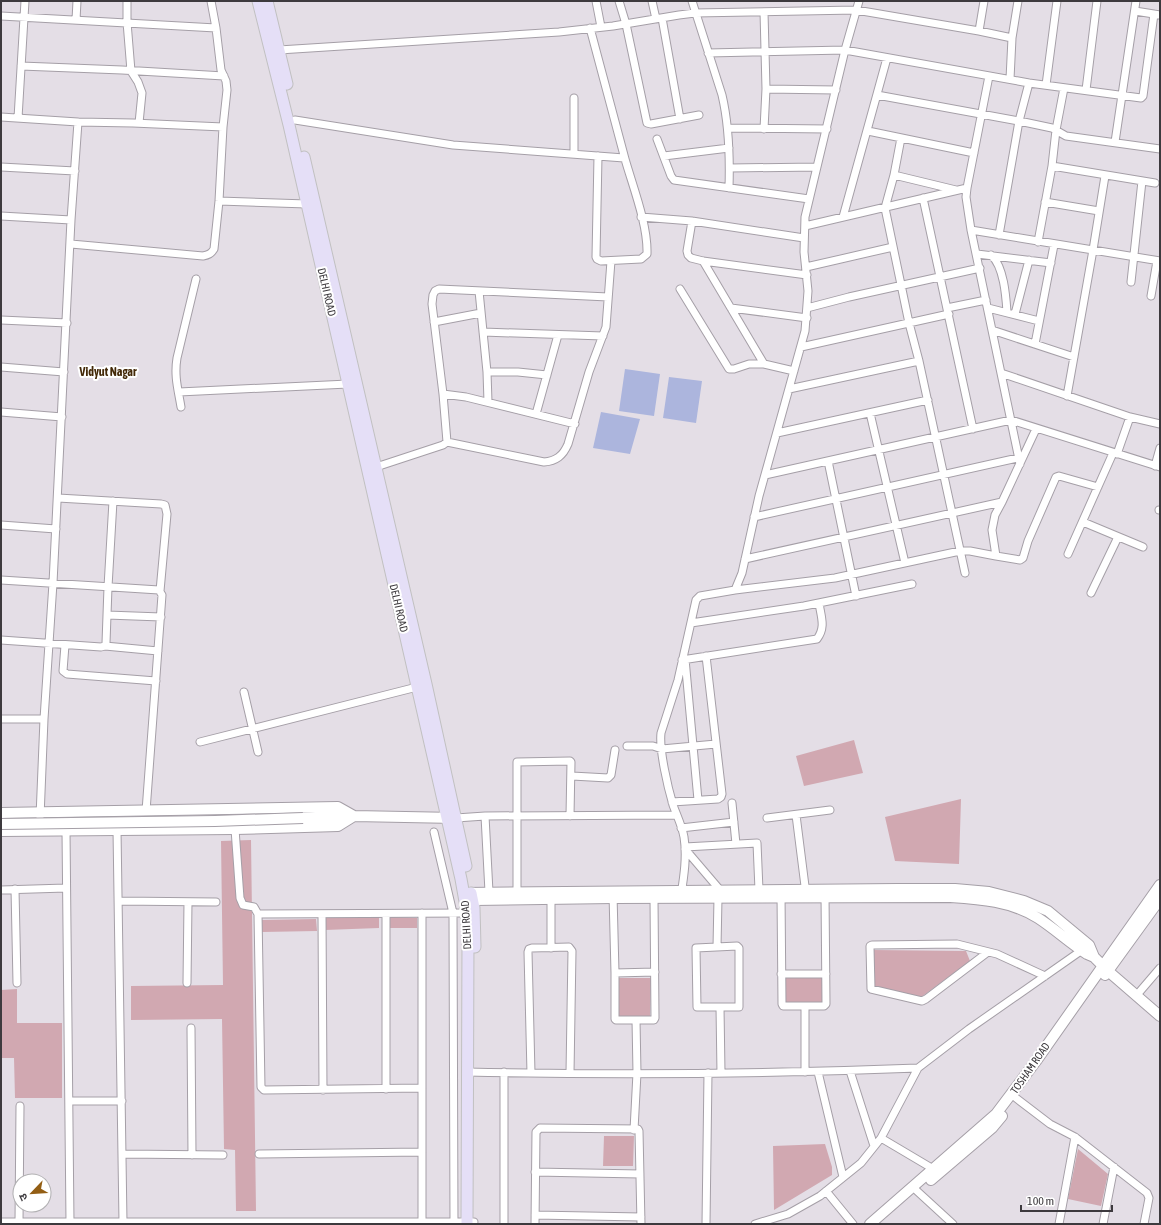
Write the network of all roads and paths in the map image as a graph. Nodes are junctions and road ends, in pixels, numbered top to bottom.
1 (25, 1) edge
2 (78, 1) edge
3 (127, 1) edge
4 (211, 1) edge
5 (258, 1) edge
6 (267, 1) edge
7 (596, 1) edge
8 (619, 1) edge
9 (652, 1) edge
10 (692, 1) edge
11 (859, 1) edge
12 (984, 1) edge
13 (1018, 1) edge
14 (1057, 1) edge
15 (1097, 1) edge
16 (1136, 1) edge
17 (856, 10) junction
18 (1135, 11) junction
19 (764, 12) junction
20 (695, 13) junction
21 (1157, 14) edge
22 (1, 16) edge
23 (24, 17) junction
24 (659, 18) junction
25 (76, 20) junction
26 (127, 22) junction
27 (626, 24) junction
28 (601, 27) junction
29 (216, 28) junction
30 (590, 28) junction
31 (979, 31) junction
32 (1012, 38) junction
33 (279, 50) junction
34 (845, 50) junction
35 (764, 51) junction
36 (708, 53) junction
37 (887, 58) junction
38 (21, 66) junction
39 (130, 71) junction
40 (224, 76) junction
41 (989, 76) junction
42 (1010, 79) junction
43 (1029, 83) junction
44 (1046, 85) junction
45 (1064, 88) junction
46 (766, 89) junction
47 (836, 90) junction
48 (1086, 90) junction
49 (877, 95) junction
50 (1121, 95) junction
51 (574, 98) dead end
52 (981, 114) junction
53 (699, 115) dead end
54 (1, 116) edge
55 (18, 118) junction
56 (680, 118) junction
57 (295, 120) junction
58 (1019, 121) junction
59 (78, 122) junction
60 (139, 123) junction
61 (223, 127) junction
62 (728, 128) junction
63 (764, 129) junction
64 (827, 129) junction
65 (1056, 130) junction
66 (868, 131) junction
67 (902, 138) junction
68 (657, 139) dead end
69 (1116, 142) junction
70 (729, 148) junction
71 (1160, 149) edge
72 (974, 152) junction
73 (574, 154) junction
74 (598, 156) junction
75 (664, 156) junction
76 (624, 158) junction
77 (1052, 166) junction
78 (1, 167) edge
79 (817, 167) junction
80 (730, 168) junction
81 (75, 171) junction
82 (894, 175) junction
83 (1105, 176) junction
84 (1142, 181) junction
85 (1155, 183) dead end
86 (729, 188) junction
87 (967, 188) junction
88 (959, 190) junction
89 (923, 198) junction
90 (809, 199) junction
91 (219, 201) junction
92 (1045, 202) junction
93 (307, 204) junction
94 (884, 208) junction
95 (1099, 211) junction
96 (1, 216) edge
97 (641, 217) junction
98 (843, 217) junction
99 (71, 220) junction
100 (692, 221) junction
101 (805, 226) junction
102 (971, 230) junction
103 (999, 235) junction
104 (804, 238) junction
105 (1038, 242) junction
106 (71, 244) junction
107 (1054, 245) junction
108 (893, 247) junction
109 (1093, 250) junction
110 (977, 254) junction
111 (991, 255) junction
112 (1134, 257) junction
113 (1029, 260) junction
114 (611, 261) junction
115 (703, 261) junction
116 (1158, 261) edge
117 (1051, 263) junction
118 (806, 267) junction
119 (980, 268) junction
120 (807, 275) junction
121 (941, 276) junction
122 (196, 279) dead end
123 (1131, 282) dead end
124 (901, 285) junction
125 (680, 289) dead end
126 (479, 291) junction
127 (1151, 296) dead end
128 (608, 297) junction
129 (986, 300) junction
130 (731, 308) junction
131 (807, 308) junction
132 (988, 308) junction
133 (948, 311) junction
134 (1007, 312) junction
135 (481, 313) junction
136 (1015, 314) junction
137 (807, 318) junction
138 (1, 320) edge
139 (1039, 321) junction
140 (434, 322) junction
141 (67, 323) junction
142 (909, 323) junction
143 (992, 330) junction
144 (483, 332) junction
145 (558, 335) junction
146 (603, 336) junction
147 (1035, 344) junction
148 (802, 347) junction
149 (1074, 357) junction
150 (919, 361) junction
151 (764, 364) junction
152 (1, 367) edge
153 (794, 371) junction
154 (64, 372) junction
155 (487, 372) junction
156 (1001, 373) junction
157 (547, 375) junction
158 (348, 384) junction
159 (790, 389) junction
160 (178, 392) junction
161 (444, 394) junction
162 (1067, 396) junction
163 (928, 400) junction
164 (488, 402) junction
165 (181, 406) dead end
166 (1, 412) edge
167 (870, 413) junction
168 (536, 414) junction
169 (62, 417) junction
170 (1130, 417) junction
171 (1011, 420) junction
172 (575, 424) junction
173 (1160, 424) edge
174 (972, 429) junction
175 (1036, 429) junction
176 (777, 433) junction
177 (936, 437) junction
178 (447, 442) junction
179 (1160, 448) edge
180 (879, 450) junction
181 (1115, 454) junction
182 (828, 461) junction
183 (1019, 461) junction
184 (1158, 467) edge
185 (371, 469) junction
186 (944, 474) junction
187 (765, 475) junction
188 (888, 487) junction
189 (1098, 488) junction
190 (58, 498) junction
191 (836, 499) junction
192 (113, 501) junction
193 (1002, 502) junction
194 (952, 513) junction
195 (754, 517) junction
196 (1083, 522) junction
197 (1, 525) edge
198 (896, 525) junction
199 (56, 529) junction
200 (844, 537) junction
201 (1118, 537) junction
202 (1143, 547) dead end
203 (960, 551) junction
204 (1068, 554) dead end
205 (996, 556) junction
206 (745, 559) junction
207 (905, 563) junction
208 (965, 573) dead end
209 (851, 574) junction
210 (1, 580) edge
211 (54, 584) junction
212 (912, 584) dead end
213 (108, 587) junction
214 (735, 590) junction
215 (160, 591) junction
216 (1090, 593) dead end
217 (856, 596) junction
218 (819, 603) junction
219 (107, 615) junction
220 (161, 616) junction
221 (691, 623) junction
222 (1, 640) edge
223 (49, 643) junction
224 (65, 645) junction
225 (105, 646) junction
226 (158, 650) junction
227 (706, 656) junction
228 (684, 659) junction
229 (156, 682) junction
230 (417, 687) junction
231 (244, 692) dead end
232 (1, 719) edge
233 (44, 719) junction
234 (253, 727) junction
235 (200, 742) dead end
236 (716, 744) junction
237 (627, 746) dead end
238 (693, 746) junction
239 (662, 749) junction
240 (615, 750) dead end
241 (258, 752) dead end
242 (572, 776) junction
243 (698, 800) junction
244 (672, 802) junction
245 (732, 804) dead end
246 (830, 810) dead end
247 (146, 811) junction
248 (1, 813) edge
249 (40, 815) junction
250 (676, 815) junction
251 (796, 815) junction
252 (354, 816) junction
253 (484, 816) junction
254 (516, 816) junction
255 (570, 816) junction
256 (767, 818) dead end
257 (452, 819) junction
258 (734, 822) junction
259 (1, 824) edge
260 (52, 828) junction
261 (681, 828) junction
262 (235, 829) junction
263 (117, 830) junction
264 (1, 831) edge
265 (66, 831) junction
266 (434, 832) dead end
267 (736, 844) junction
268 (685, 848) junction
269 (1160, 885) edge
270 (66, 888) junction
271 (15, 889) junction
272 (1, 890) edge
273 (759, 890) junction
274 (489, 892) junction
275 (781, 893) junction
276 (806, 893) junction
277 (825, 893) junction
278 (613, 894) junction
279 (682, 894) junction
280 (719, 894) junction
281 (551, 895) junction
282 (468, 896) junction
283 (517, 896) junction
284 (654, 898) junction
285 (1160, 899) edge
286 (118, 901) junction
287 (188, 902) junction
288 (216, 902) dead end
289 (422, 913) junction
290 (453, 913) junction
291 (470, 913) junction
292 (258, 914) junction
293 (322, 914) junction
294 (386, 914) junction
295 (717, 947) junction
296 (551, 948) junction
297 (1085, 948) junction
298 (988, 952) junction
299 (1160, 968) edge
300 (1105, 969) junction
301 (654, 972) junction
302 (615, 973) junction
303 (782, 974) junction
304 (826, 974) junction
305 (1045, 976) junction
306 (17, 983) dead end
307 (187, 983) dead end
308 (1136, 996) junction
309 (805, 1006) junction
310 (720, 1007) junction
311 (1160, 1016) edge
312 (636, 1020) junction
313 (191, 1028) dead end
314 (918, 1068) junction
315 (850, 1070) junction
316 (471, 1072) junction
317 (504, 1072) junction
318 (805, 1072) junction
319 (818, 1072) junction
320 (531, 1073) junction
321 (570, 1073) junction
322 (637, 1073) junction
323 (708, 1073) junction
324 (721, 1073) junction
325 (422, 1088) junction
326 (386, 1089) junction
327 (323, 1090) junction
328 (1016, 1098) junction
329 (69, 1101) junction
330 (122, 1101) junction
331 (20, 1106) dead end
332 (634, 1130) junction
333 (881, 1138) junction
334 (1075, 1138) junction
335 (874, 1146) junction
336 (422, 1152) junction
337 (122, 1154) junction
338 (259, 1154) dead end
339 (192, 1155) junction
340 (223, 1155) dead end
341 (1114, 1167) junction
342 (936, 1171) junction
343 (535, 1172) junction
344 (640, 1174) junction
345 (843, 1177) junction
346 (826, 1191) junction
347 (917, 1191) junction
348 (535, 1215) junction
349 (778, 1220) edge
350 (641, 1221) edge
351 (1, 1222) edge
352 (19, 1222) junction
353 (70, 1222) junction
354 (123, 1222) junction
355 (37, 1223) edge
356 (202, 1223) edge
357 (252, 1223) edge
358 (422, 1223) edge
359 (454, 1223) edge
360 (470, 1223) edge
361 (504, 1224) edge
362 (535, 1224) edge
363 (706, 1224) edge
364 (755, 1224) edge
365 (853, 1224) edge
366 (870, 1224) edge
367 (879, 1224) edge
368 (953, 1224) edge
369 (1059, 1224) edge
370 (1103, 1224) edge
371 (1144, 1224) edge

1 - 23 street
2 - 25 street
3 - 26 street
4 - 29 street
5 - 93 main road, DELHI ROAD
6 - 33 main road, DELHI ROAD
7 - 28 street
8 - 27 street
9 - 24 street
10 - 20 street
11 - 17 street
12 - 31 street
13 - 32 street
14 - 44 street
15 - 48 street
16 - 18 street
17 - 19 street
17 - 31 street
17 - 34 street
18 - 21 street
18 - 50 street
19 - 20 street
19 - 35 street
20 - 24 street
20 - 36 street
21 - 50 street
22 - 23 street
23 - 25 street
23 - 38 street
24 - 27 street
24 - 56 street
25 - 26 street
26 - 29 street
26 - 39 street
27 - 28 street
27 - 56 street
28 - 30 street
29 - 40 street
30 - 33 street
30 - 76 street
31 - 32 street
32 - 42 street
33 - 57 main road, DELHI ROAD
34 - 35 street
34 - 37 street
34 - 47 street
35 - 36 street
35 - 46 street
36 - 62 street
37 - 41 street
37 - 49 street
38 - 39 street
38 - 55 street
39 - 40 street
39 - 60 street
40 - 61 street
41 - 42 street
41 - 52 street
42 - 43 street
43 - 44 street
43 - 58 street
44 - 45 street
45 - 48 street
45 - 65 street
46 - 47 street
46 - 63 street
47 - 64 street
48 - 50 street
49 - 52 street
49 - 66 street
50 - 69 street
51 - 73 street
52 - 58 street
52 - 72 street
53 - 56 street
54 - 55 street
55 - 59 street
57 - 73 street
57 - 185 main road, DELHI ROAD
58 - 65 street
58 - 103 street
59 - 60 street
59 - 81 street
60 - 61 street
61 - 91 street
62 - 63 street
62 - 70 street
63 - 64 street
64 - 79 street
65 - 69 street
65 - 77 street
66 - 67 street
66 - 98 street
67 - 72 street
67 - 82 street
68 - 75 street
69 - 71 street
70 - 75 street
70 - 80 street
72 - 87 street
73 - 74 street
74 - 76 street
74 - 114 street
75 - 86 street
76 - 97 street
77 - 83 street
77 - 92 street
78 - 81 street
79 - 80 street
79 - 90 street
80 - 86 street
81 - 99 street
82 - 88 street
82 - 94 street
83 - 84 street
83 - 95 street
84 - 85 street
84 - 112 street
86 - 90 street
87 - 88 street
87 - 102 street
88 - 89 street
89 - 94 street
89 - 121 street
90 - 101 street
91 - 93 street
91 - 106 street
92 - 95 street
92 - 105 street
93 - 158 main road, DELHI ROAD
94 - 98 street
94 - 108 street
95 - 109 street
96 - 99 street
97 - 100 street
97 - 114 street
98 - 101 street
99 - 106 street
100 - 104 street
100 - 115 street
101 - 104 street
102 - 103 street
102 - 110 street
103 - 105 street
104 - 118 street
105 - 107 street
106 - 141 street
107 - 109 street
107 - 117 street
108 - 118 street
108 - 124 street
109 - 112 street
109 - 149 street
110 - 111 street
110 - 119 street
111 - 113 street
111 - 134 street
112 - 116 street
112 - 123 street
113 - 117 street
113 - 136 street
114 - 128 street
115 - 120 street
115 - 130 street
116 - 127 street
117 - 139 street
118 - 120 street
119 - 121 street
119 - 129 street
120 - 131 street
121 - 124 street
121 - 133 street
122 - 160 street
124 - 131 street
124 - 142 street
125 - 151 street
126 - 128 street
126 - 135 street
126 - 140 street
128 - 146 street
129 - 132 street
129 - 133 street
130 - 137 street
130 - 151 street
131 - 137 street
132 - 134 street
132 - 143 street
133 - 142 street
133 - 174 street
134 - 136 street
135 - 140 street
135 - 144 street
136 - 139 street
137 - 148 street
138 - 141 street
139 - 147 street
140 - 161 street
141 - 154 street
142 - 148 street
142 - 150 street
143 - 147 street
143 - 156 street
144 - 145 street
144 - 155 street
145 - 146 street
145 - 157 street
146 - 172 street
147 - 149 street
148 - 153 street
149 - 162 street
150 - 159 street
150 - 163 street
151 - 153 street
152 - 154 street
153 - 159 street
154 - 169 street
155 - 157 street
155 - 164 street
156 - 162 street
156 - 171 street
157 - 168 street
158 - 160 street
158 - 185 main road, DELHI ROAD
159 - 176 street
160 - 165 street
161 - 164 street
161 - 178 street
162 - 170 street
163 - 167 street
163 - 177 street
164 - 168 street
166 - 169 street
167 - 176 street
167 - 180 street
168 - 172 street
169 - 190 street
170 - 173 street
170 - 181 street
171 - 174 street
171 - 175 street
171 - 183 street
172 - 178 street
174 - 177 street
175 - 181 street
175 - 183 street
176 - 187 street
177 - 180 street
177 - 186 street
178 - 185 street
179 - 184 street
180 - 182 street
180 - 188 street
181 - 184 street
181 - 189 street
182 - 187 street
182 - 191 street
183 - 186 street
183 - 193 street
185 - 230 main road, DELHI ROAD
185 - 257 main road, DELHI ROAD
186 - 188 street
186 - 194 street
187 - 195 street
188 - 191 street
188 - 198 street
189 - 196 street
189 - 205 street
190 - 192 street
190 - 199 street
191 - 195 street
191 - 200 street
192 - 213 street
192 - 215 street
193 - 194 street
193 - 205 street
194 - 198 street
194 - 203 street
195 - 206 street
196 - 201 street
196 - 204 street
197 - 199 street
198 - 200 street
198 - 207 street
199 - 211 street
200 - 206 street
200 - 209 street
201 - 202 street
201 - 216 street
203 - 205 street
203 - 207 street
203 - 208 street
206 - 214 street
207 - 209 street
209 - 214 street
209 - 217 street
210 - 211 street
211 - 213 street
211 - 223 street
212 - 217 street
213 - 215 street
213 - 219 street
214 - 221 street
215 - 220 street
217 - 218 street
218 - 221 street
218 - 227 street
219 - 220 street
219 - 225 street
220 - 226 street
221 - 228 street
222 - 223 street
223 - 224 street
223 - 233 street
224 - 225 street
224 - 229 street
225 - 226 street
226 - 229 street
227 - 228 street
227 - 236 street
228 - 238 street
228 - 239 street
229 - 247 street
230 - 234 street
230 - 257 main road, DELHI ROAD
231 - 234 street
232 - 233 street
233 - 249 street
234 - 235 street
234 - 241 street
236 - 238 street
236 - 243 street
237 - 239 street
238 - 239 street
238 - 243 street
239 - 244 street
240 - 242 street
242 - 254 street
242 - 255 street
243 - 244 street
244 - 250 street
245 - 258 street
246 - 251 street
247 - 249 main road
247 - 252 main road
248 - 249 main road
249 - 260 street
250 - 255 street
250 - 261 street
251 - 256 street
251 - 276 street
252 - 257 main road
252 - 259 main road, bridge
252 - 262 main road
253 - 254 street
253 - 257 street
253 - 274 street
254 - 255 street
254 - 283 street
257 - 282 main road, DELHI ROAD
258 - 261 street
258 - 267 street
260 - 264 main road
260 - 265 main road
261 - 268 street
262 - 263 main road
262 - 292 street
263 - 265 main road
263 - 286 street
265 - 270 street
266 - 290 street
267 - 268 street
267 - 273 street
268 - 279 street
268 - 280 street
269 - 300 main road, TOSHAM ROAD
270 - 271 street
270 - 329 street
271 - 272 street
271 - 306 street
273 - 275 main road
273 - 280 main road
274 - 282 main road
274 - 283 main road
275 - 276 main road
275 - 280 main road
275 - 303 street
276 - 277 main road
277 - 297 main road
277 - 304 street
278 - 279 main road
278 - 281 main road
278 - 284 main road
278 - 302 street
279 - 280 main road
279 - 284 main road
280 - 295 street
281 - 283 main road
281 - 296 street
282 - 283 main road
282 - 291 main road, DELHI ROAD
284 - 301 street
285 - 300 main road, TOSHAM ROAD
286 - 287 street
286 - 330 street
287 - 288 street
287 - 307 street
289 - 290 street
289 - 294 street
289 - 325 street
290 - 291 street
290 - 359 street
291 - 316 main road, DELHI ROAD
292 - 293 street
292 - 327 street
293 - 294 street
293 - 327 street
294 - 326 street
295 - 310 street
295 - 310 street
296 - 320 street
296 - 321 street
297 - 300 main road
297 - 305 street
298 - 298 street
298 - 305 street
299 - 308 street
300 - 308 main road
300 - 328 main road, TOSHAM ROAD
300 - 342 main road, TOSHAM ROAD
301 - 302 street
301 - 312 street
302 - 312 street
303 - 304 street
303 - 309 street
304 - 309 street
305 - 314 street
308 - 311 main road
309 - 318 street
310 - 324 street
312 - 322 street
313 - 339 street
314 - 315 street
314 - 333 street
315 - 319 street
315 - 335 street
316 - 317 street
316 - 360 main road, DELHI ROAD
317 - 320 street
317 - 361 street
318 - 319 street
318 - 324 street
319 - 345 street
320 - 321 street
321 - 322 street
322 - 323 street
322 - 332 street
323 - 324 street
323 - 363 street
325 - 326 street
325 - 336 street
326 - 327 street
328 - 334 street
328 - 342 main road, TOSHAM ROAD
329 - 330 street
329 - 353 street
330 - 337 street
331 - 352 street
332 - 343 street
332 - 344 street
333 - 335 street
333 - 342 street
334 - 341 street
334 - 369 street
335 - 345 street
336 - 338 street
336 - 358 street
337 - 339 street
337 - 354 street
339 - 340 street
341 - 370 street
341 - 371 street
342 - 347 main road, TOSHAM ROAD
342 - 366 main road, TOSHAM ROAD
343 - 344 street
343 - 348 street
344 - 350 street
345 - 346 street
346 - 349 street
346 - 365 street
347 - 367 main road, TOSHAM ROAD
347 - 368 street
348 - 350 street
348 - 362 street
349 - 364 street
351 - 352 street
352 - 355 street
353 - 354 street
353 - 355 street
354 - 356 street
356 - 357 street
357 - 358 street
358 - 359 street
359 - 360 street

